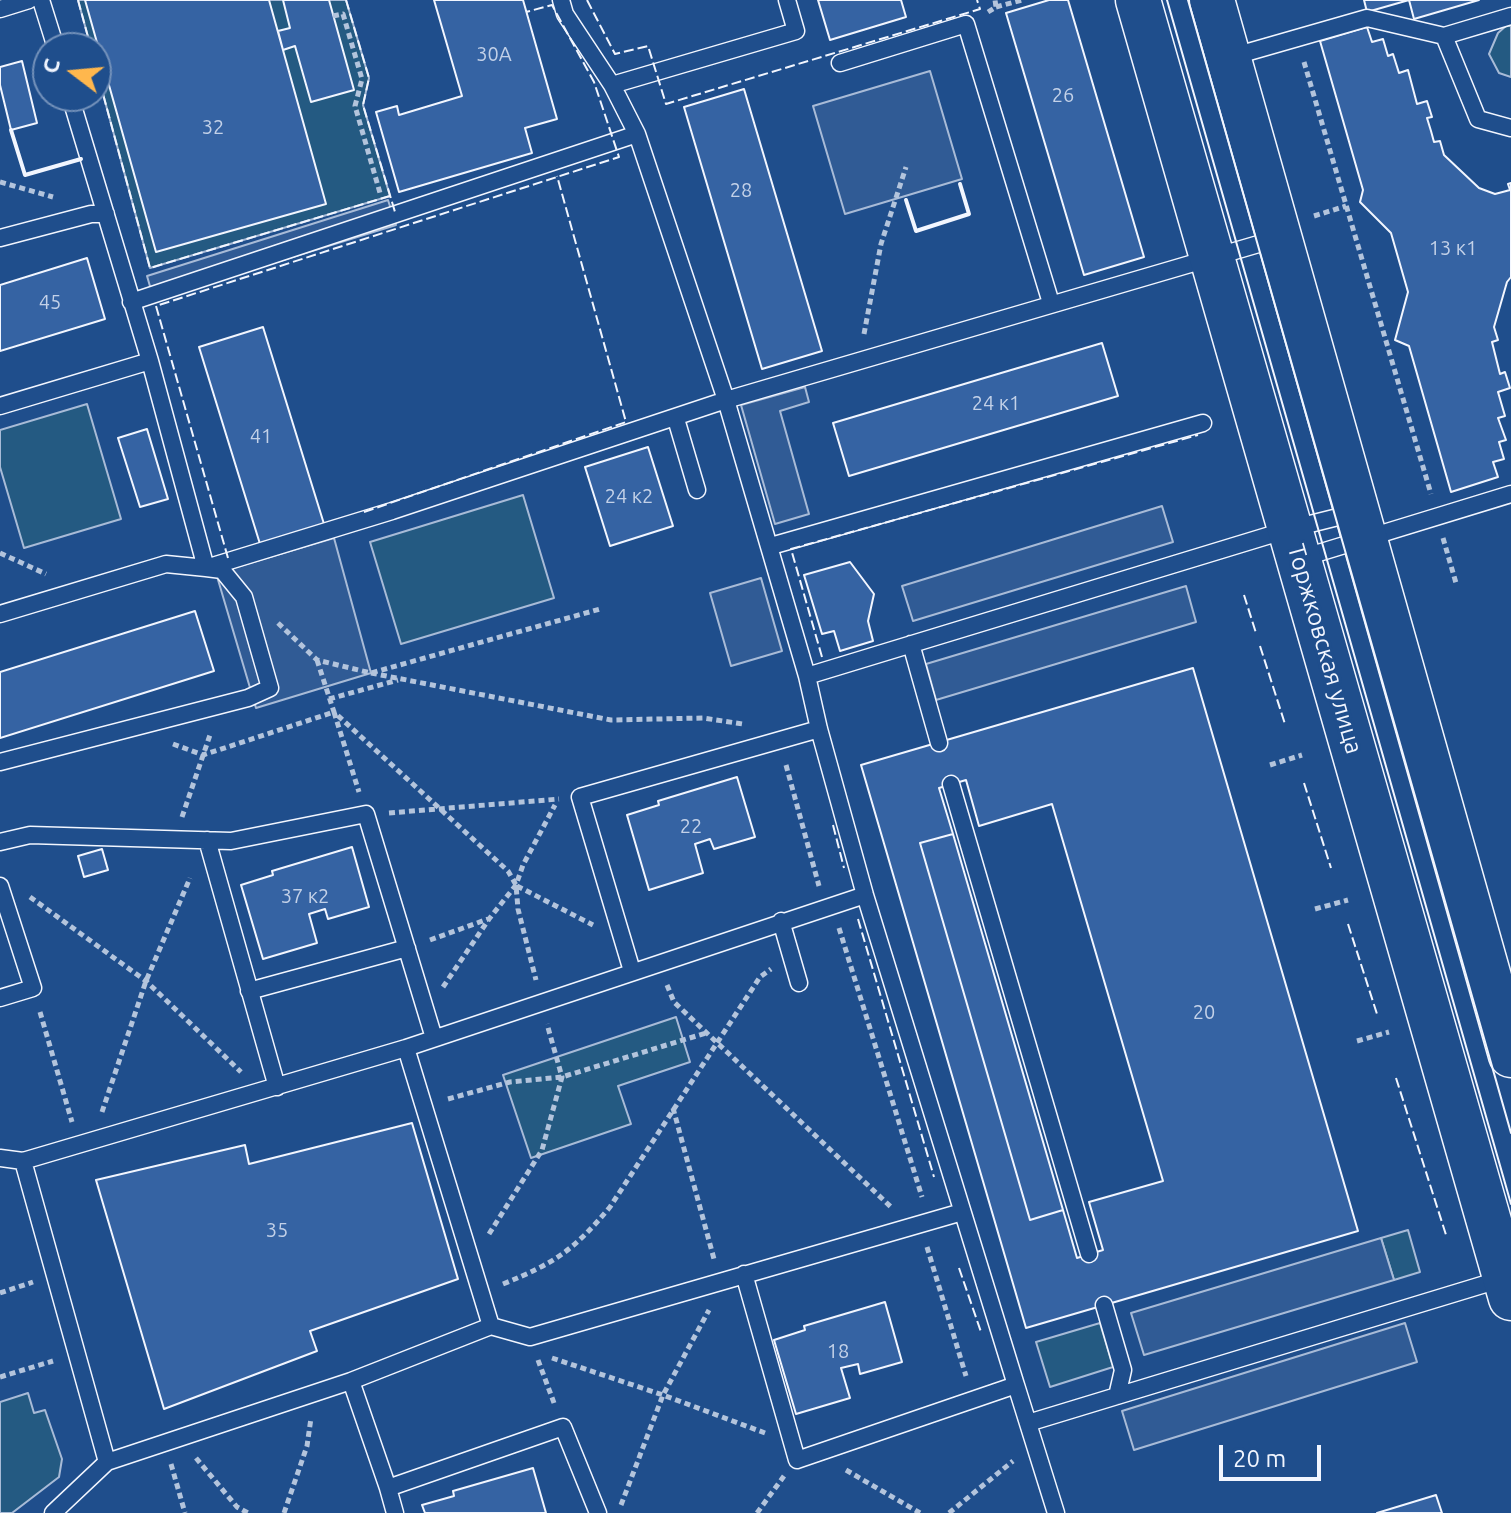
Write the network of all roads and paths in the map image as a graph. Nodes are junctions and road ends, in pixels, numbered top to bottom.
1 (29, 0) edge
2 (41, 0) edge
3 (561, 0) edge
4 (787, 0) edge
5 (1022, 0) edge
6 (1138, 0) edge
7 (1212, 0) edge
8 (996, 7) dead end
9 (0, 9) edge
10 (333, 16) dead end
11 (1511, 16) edge
12 (51, 32) edge
13 (1444, 36) junction
14 (1302, 55) dead end
15 (1230, 57) junction
16 (840, 63) dead end
17 (612, 85) junction
18 (74, 112) edge
19 (1511, 128) edge
20 (637, 134) junction
21 (906, 167) dead end
22 (0, 182) edge
23 (1346, 206) junction
24 (98, 214) junction
25 (387, 217) junction
26 (1295, 227) junction
27 (0, 238) edge
28 (1212, 257) junction
29 (131, 302) junction
30 (1051, 303) junction
31 (150, 361) junction
32 (859, 363) junction
33 (726, 400) junction
34 (0, 406) edge
35 (676, 419) junction
36 (1203, 423) dead end
37 (697, 490) dead end
38 (1511, 494) edge
39 (1437, 517) junction
40 (1359, 526) junction
41 (1295, 544) junction
42 (771, 546) junction
43 (0, 553) edge
44 (206, 568) junction
45 (1456, 583) dead end
46 (80, 590) junction
47 (600, 609) dead end
48 (0, 614) edge
49 (911, 644) junction
50 (371, 673) junction
51 (807, 676) junction
52 (399, 680) junction
53 (329, 699) junction
54 (221, 704) junction
55 (334, 712) junction
56 (127, 728) junction
57 (819, 729) junction
58 (780, 741) junction
59 (939, 743) dead end
60 (203, 755) junction
61 (1302, 755) dead end
62 (0, 762) edge
63 (1270, 765) dead end
64 (951, 784) dead end
65 (580, 797) junction
66 (558, 799) junction
67 (441, 810) junction
68 (366, 814) junction
69 (175, 840) junction
70 (207, 840) junction
71 (0, 842) edge
72 (516, 885) junction
73 (0, 886) edge
74 (24, 892) dead end
75 (865, 895) junction
76 (1348, 900) dead end
77 (829, 905) junction
78 (1315, 909) dead end
79 (489, 919) junction
80 (781, 921) junction
81 (622, 941) junction
82 (407, 948) junction
83 (656, 963) junction
84 (632, 971) junction
85 (760, 977) dead end
86 (146, 981) junction
87 (799, 983) dead end
88 (33, 988) junction
89 (249, 991) junction
90 (0, 998) edge
91 (541, 1001) junction
92 (427, 1011) junction
93 (1389, 1032) dead end
94 (706, 1033) junction
95 (434, 1038) junction
96 (1357, 1041) dead end
97 (716, 1042) junction
98 (406, 1048) junction
99 (1511, 1055) edge
100 (562, 1077) junction
101 (269, 1089) junction
102 (424, 1106) junction
103 (673, 1108) junction
104 (86, 1144) junction
105 (0, 1158) edge
106 (23, 1161) junction
107 (962, 1212) junction
108 (929, 1221) junction
109 (911, 1226) junction
110 (1089, 1254) dead end
111 (471, 1261) junction
112 (744, 1274) junction
113 (55, 1275) junction
114 (720, 1282) junction
115 (1509, 1284) edge
116 (0, 1293) edge
117 (481, 1293) junction
118 (1104, 1305) dead end
119 (491, 1326) junction
120 (77, 1354) junction
121 (0, 1377) edge
122 (351, 1381) junction
123 (1016, 1385) junction
124 (315, 1393) junction
125 (663, 1395) junction
126 (1117, 1396) junction
127 (973, 1400) junction
128 (1028, 1423) junction
129 (563, 1427) junction
130 (182, 1437) junction
131 (164, 1443) junction
132 (792, 1443) junction
133 (1035, 1443) junction
134 (818, 1453) junction
135 (797, 1460) junction
136 (107, 1462) junction
137 (388, 1488) junction
138 (53, 1513) edge
139 (185, 1513) edge
140 (248, 1513) edge
141 (284, 1513) edge
142 (395, 1513) edge
143 (598, 1513) edge
144 (617, 1513) edge
145 (757, 1513) edge
146 (920, 1513) edge
147 (949, 1513) edge
148 (1056, 1513) edge

1 - 9 lane
2 - 12 lane
3 - 17 lane
4 - 17 lane
5 - 8 path
6 - 28 main road, Торжковская улица
7 - 15 main road
10 - 25 path
11 - 13 lane
13 - 15 lane
13 - 19 lane
14 - 23 path
15 - 26 main road
16 - 30 lane
17 - 20 lane
18 - 24 lane
20 - 25 lane
20 - 33 lane
21 - 32 path
22 - 24 path
23 - 26 path
23 - 39 path
24 - 27 lane
24 - 29 lane
25 - 29 lane
26 - 28 lane
26 - 40 main road
28 - 30 lane
28 - 41 main road, Торжковская улица
29 - 31 lane
30 - 32 lane
31 - 34 lane
31 - 44 lane
32 - 33 lane
33 - 35 lane
33 - 42 lane
35 - 37 lane
35 - 44 lane
36 - 42 lane
38 - 39 lane
39 - 40 lane
39 - 45 path
40 - 41 lane
40 - 41 lane
40 - 99 main road
41 - 49 lane
41 - 115 main road, Торжковская улица
42 - 51 lane
43 - 46 path
44 - 46 lane
44 - 54 lane
46 - 48 lane
47 - 50 path
49 - 51 lane
49 - 59 lane
50 - 52 path
50 - 53 path
51 - 57 lane
52 - 53 path
52 - 58 path
53 - 55 path
54 - 56 lane
54 - 60 path
55 - 60 path
55 - 67 path
55 - 68 path
56 - 60 path
56 - 62 lane
57 - 58 lane
57 - 75 lane
58 - 65 lane
58 - 77 path
60 - 69 path
61 - 63 path
64 - 110 lane
65 - 66 path
65 - 81 lane
66 - 67 path
66 - 72 path
67 - 68 path
67 - 72 path
68 - 70 lane
68 - 82 lane
69 - 70 lane
69 - 71 lane
70 - 86 path
70 - 89 lane
72 - 79 path
72 - 81 path
72 - 91 path
73 - 88 lane
74 - 86 path
75 - 77 lane
75 - 107 lane
76 - 78 path
77 - 80 lane
77 - 108 path
79 - 82 path
79 - 92 path
80 - 83 lane
80 - 87 lane
81 - 84 lane
82 - 89 lane
82 - 92 lane
83 - 84 lane
83 - 94 path
84 - 91 lane
85 - 97 path
86 - 101 path
86 - 104 path
88 - 90 lane
88 - 104 path
89 - 101 lane
91 - 95 lane
91 - 100 path
92 - 95 lane
93 - 96 path
94 - 97 path
94 - 100 path
95 - 98 lane
97 - 103 path
97 - 109 path
98 - 101 lane
98 - 102 lane
100 - 102 path
100 - 111 path
101 - 104 lane
102 - 111 lane
103 - 114 path
103 - 117 path
104 - 106 lane
105 - 106 lane
106 - 113 lane
107 - 108 lane
107 - 123 lane
108 - 109 lane
109 - 112 lane
109 - 127 path
111 - 117 lane
112 - 114 lane
112 - 132 lane
113 - 116 path
113 - 120 lane
114 - 119 lane
114 - 125 path
115 - 126 lane
117 - 119 lane
118 - 126 lane
119 - 122 lane
120 - 121 path
120 - 136 lane
122 - 124 lane
122 - 137 lane
123 - 127 lane
123 - 128 lane
124 - 130 lane
124 - 141 path
125 - 129 path
125 - 132 path
125 - 144 path
126 - 128 lane
127 - 134 lane
128 - 133 lane
129 - 137 lane
129 - 143 lane
130 - 131 lane
130 - 140 path
131 - 136 lane
131 - 139 path
132 - 135 lane
133 - 147 path
133 - 148 lane
134 - 135 lane
134 - 146 path
135 - 145 path
136 - 138 lane
137 - 142 lane

